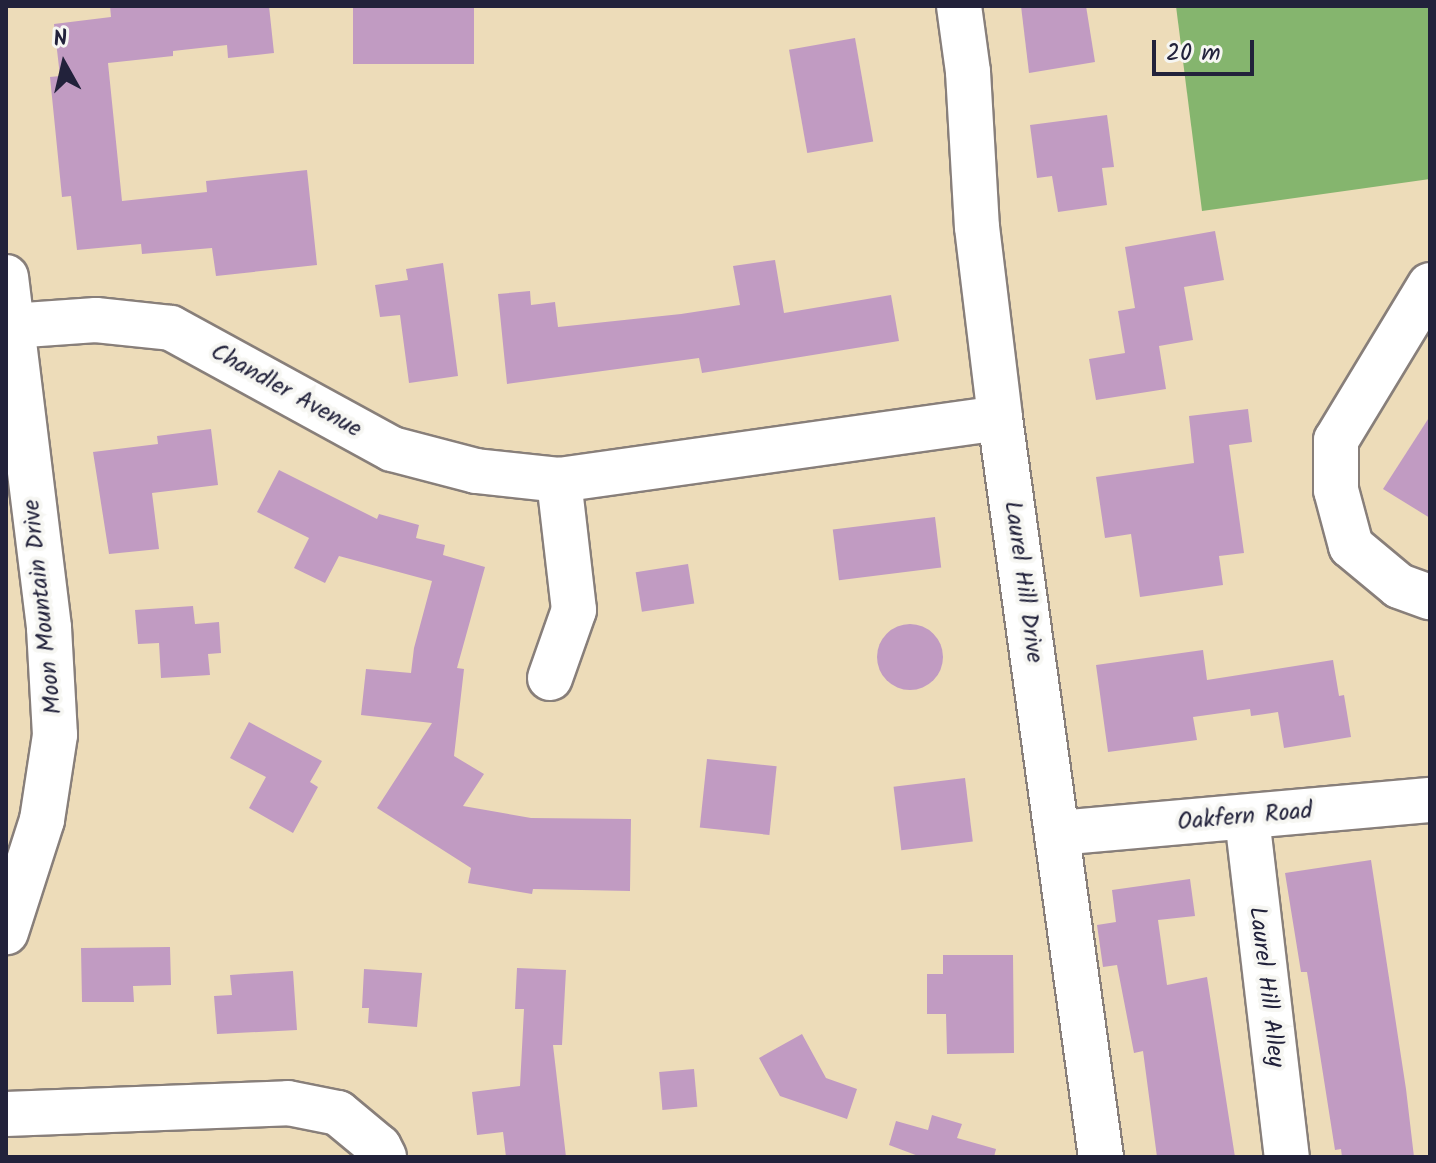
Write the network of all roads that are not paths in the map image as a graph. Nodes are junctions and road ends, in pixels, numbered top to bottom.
1 (959, 6) edge
2 (6, 277) edge
3 (1430, 285) edge
4 (11, 326) junction
5 (1000, 418) junction
6 (559, 480) junction
7 (1430, 597) edge
8 (550, 678) dead end
9 (1430, 800) edge
10 (1247, 818) junction
11 (1059, 833) junction
12 (6, 932) edge
13 (6, 1114) edge
14 (384, 1157) edge
15 (1101, 1157) edge
16 (1287, 1157) edge

1 - 5 street, Laurel Hill Drive
2 - 4 street, Moon Mountain Drive
3 - 7 street
4 - 6 street, Chandler Avenue
4 - 12 street, Moon Mountain Drive
5 - 6 street, Chandler Avenue
5 - 11 street, Laurel Hill Drive
6 - 8 street
9 - 10 street, Oakfern Road
10 - 11 street, Oakfern Road
10 - 16 street, Laurel Hill Alley
11 - 15 street, Laurel Hill Drive
13 - 14 street

